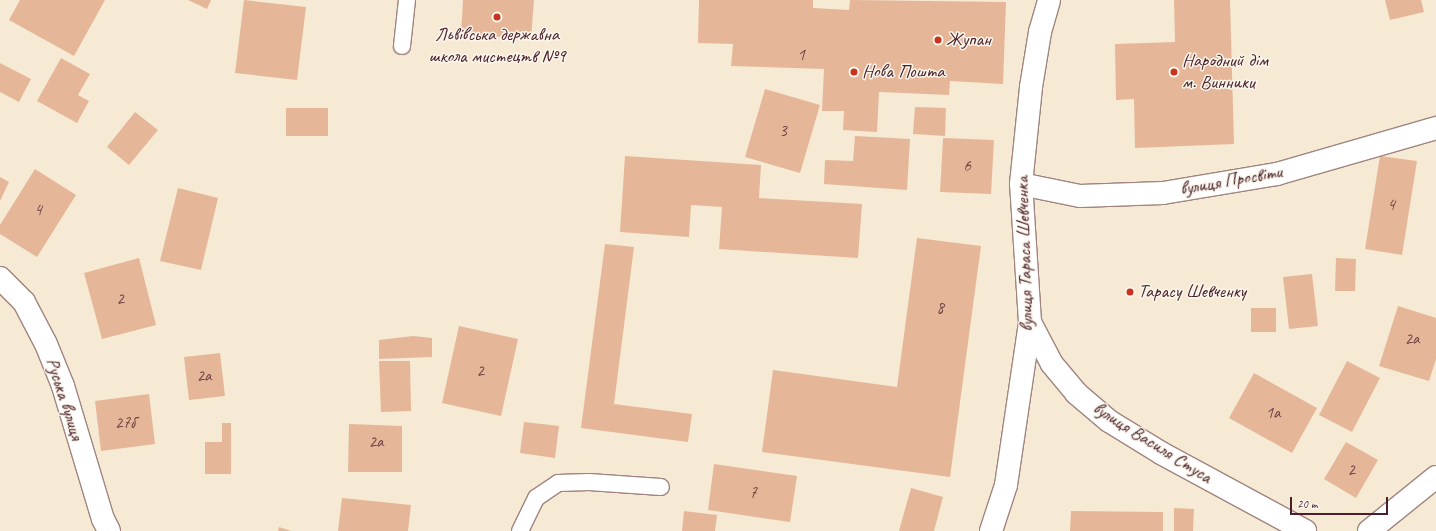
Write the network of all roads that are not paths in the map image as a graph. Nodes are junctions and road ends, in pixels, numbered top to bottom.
1 (407, 0) edge
2 (1049, 0) edge
3 (402, 46) dead end
4 (1436, 128) edge
5 (1021, 184) junction
6 (0, 278) edge
7 (1030, 322) junction
8 (1436, 477) edge
9 (661, 487) dead end
10 (109, 531) edge
11 (520, 531) edge
12 (992, 531) edge
13 (1305, 531) edge
14 (1369, 531) edge

1 - 3 lane
2 - 5 street, вулиця Тараса Шевченка
4 - 5 street, вулиця Просвіти
5 - 7 street, вулиця Тараса Шевченка
6 - 10 street, Руська вулиця
7 - 12 street, вулиця Тараса Шевченка
7 - 13 street, вулиця Василя Стуса
8 - 14 street
9 - 11 lane

